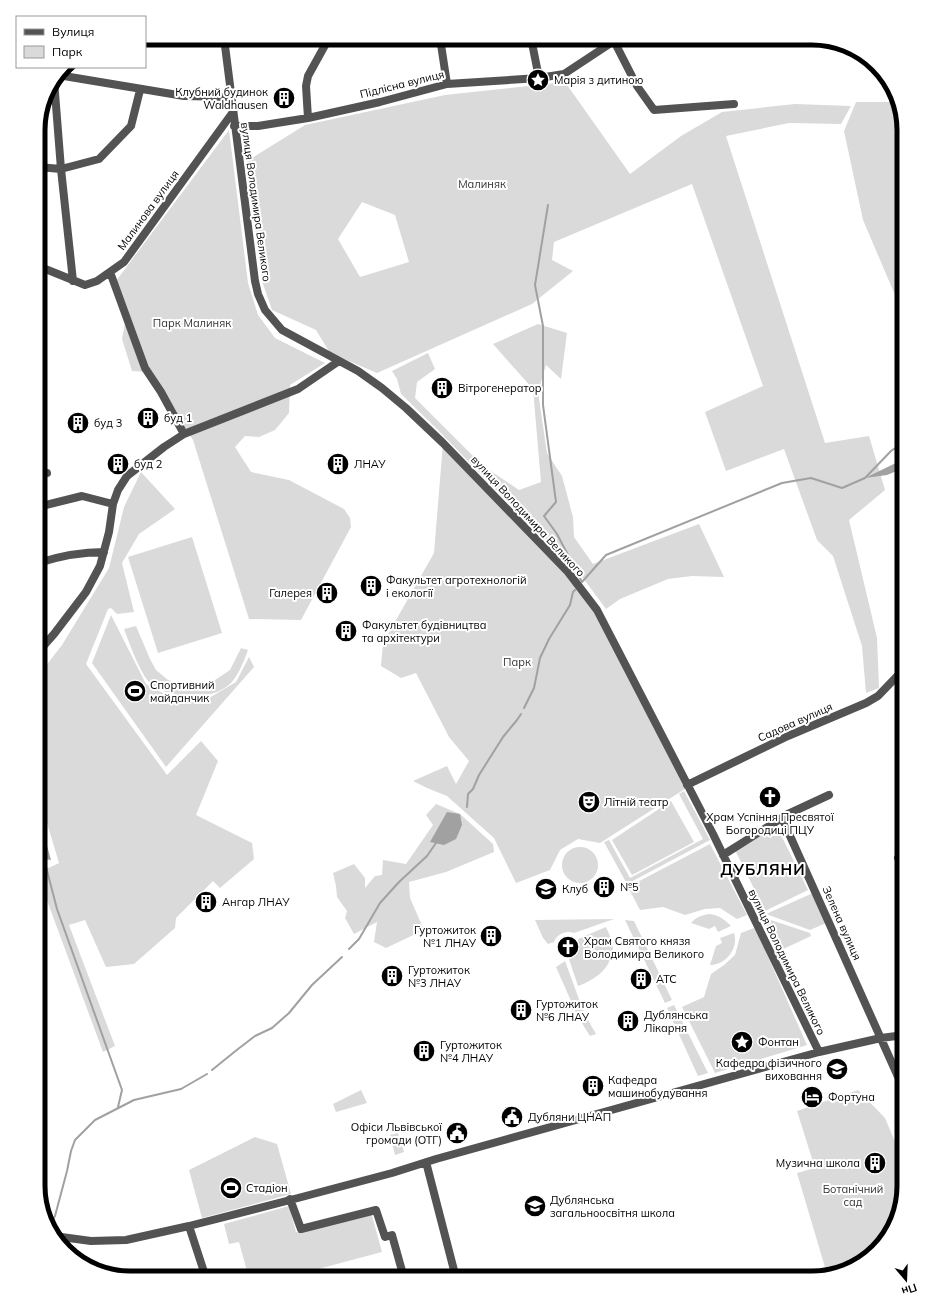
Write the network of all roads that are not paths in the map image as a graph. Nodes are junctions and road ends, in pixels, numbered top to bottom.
1 (225, 45) edge
2 (325, 45) edge
3 (441, 45) edge
4 (532, 45) edge
5 (605, 45) edge
6 (617, 45) edge
7 (64, 76) edge
8 (539, 78) junction
9 (448, 84) junction
10 (140, 90) junction
11 (55, 91) edge
12 (231, 97) junction
13 (734, 104) dead end
14 (233, 112) junction
15 (308, 118) junction
16 (234, 126) junction
17 (45, 168) edge
18 (61, 169) junction
19 (45, 269) edge
20 (110, 272) junction
21 (72, 280) junction
22 (338, 361) junction
23 (184, 434) junction
24 (113, 504) junction
25 (45, 505) edge
26 (104, 552) junction
27 (45, 560) edge
28 (45, 644) edge
29 (897, 676) edge
30 (687, 785) junction
31 (829, 795) dead end
32 (782, 818) junction
33 (723, 855) junction
34 (897, 1036) edge
35 (881, 1038) junction
36 (819, 1052) junction
37 (897, 1074) edge
38 (426, 1162) junction
39 (290, 1199) junction
40 (190, 1226) junction
41 (62, 1237) edge
42 (204, 1271) edge
43 (402, 1271) edge
44 (454, 1271) edge

1 - 12 street, вулиця Володимира Великого
2 - 15 street
3 - 9 street
4 - 8 street
5 - 8 street, Підлісна вулиця
6 - 13 street
7 - 10 street
8 - 9 street, Підлісна вулиця
9 - 15 street, Підлісна вулиця
10 - 12 street
10 - 18 street
11 - 18 street
12 - 14 street, вулиця Володимира Великого
14 - 16 street, вулиця Володимира Великого
14 - 20 street, Малинова вулиця
15 - 16 street, Підлісна вулиця
16 - 22 street, вулиця Володимира Великого
17 - 18 street
18 - 21 street
19 - 21 street, Малинова вулиця
20 - 21 street, Малинова вулиця
20 - 23 street
22 - 23 street
22 - 30 street, вулиця Володимира Великого
23 - 24 street
24 - 25 street
24 - 26 street
26 - 27 street
26 - 28 street
29 - 30 street, Садова вулиця
30 - 33 street, вулиця Володимира Великого
31 - 32 street
32 - 33 street
32 - 35 street, Зелена вулиця
33 - 36 street, вулиця Володимира Великого
34 - 35 street
35 - 36 street
35 - 37 street, Зелена вулиця
36 - 38 street
38 - 39 street
38 - 44 street
39 - 40 street
39 - 43 street
40 - 41 street
40 - 42 street

